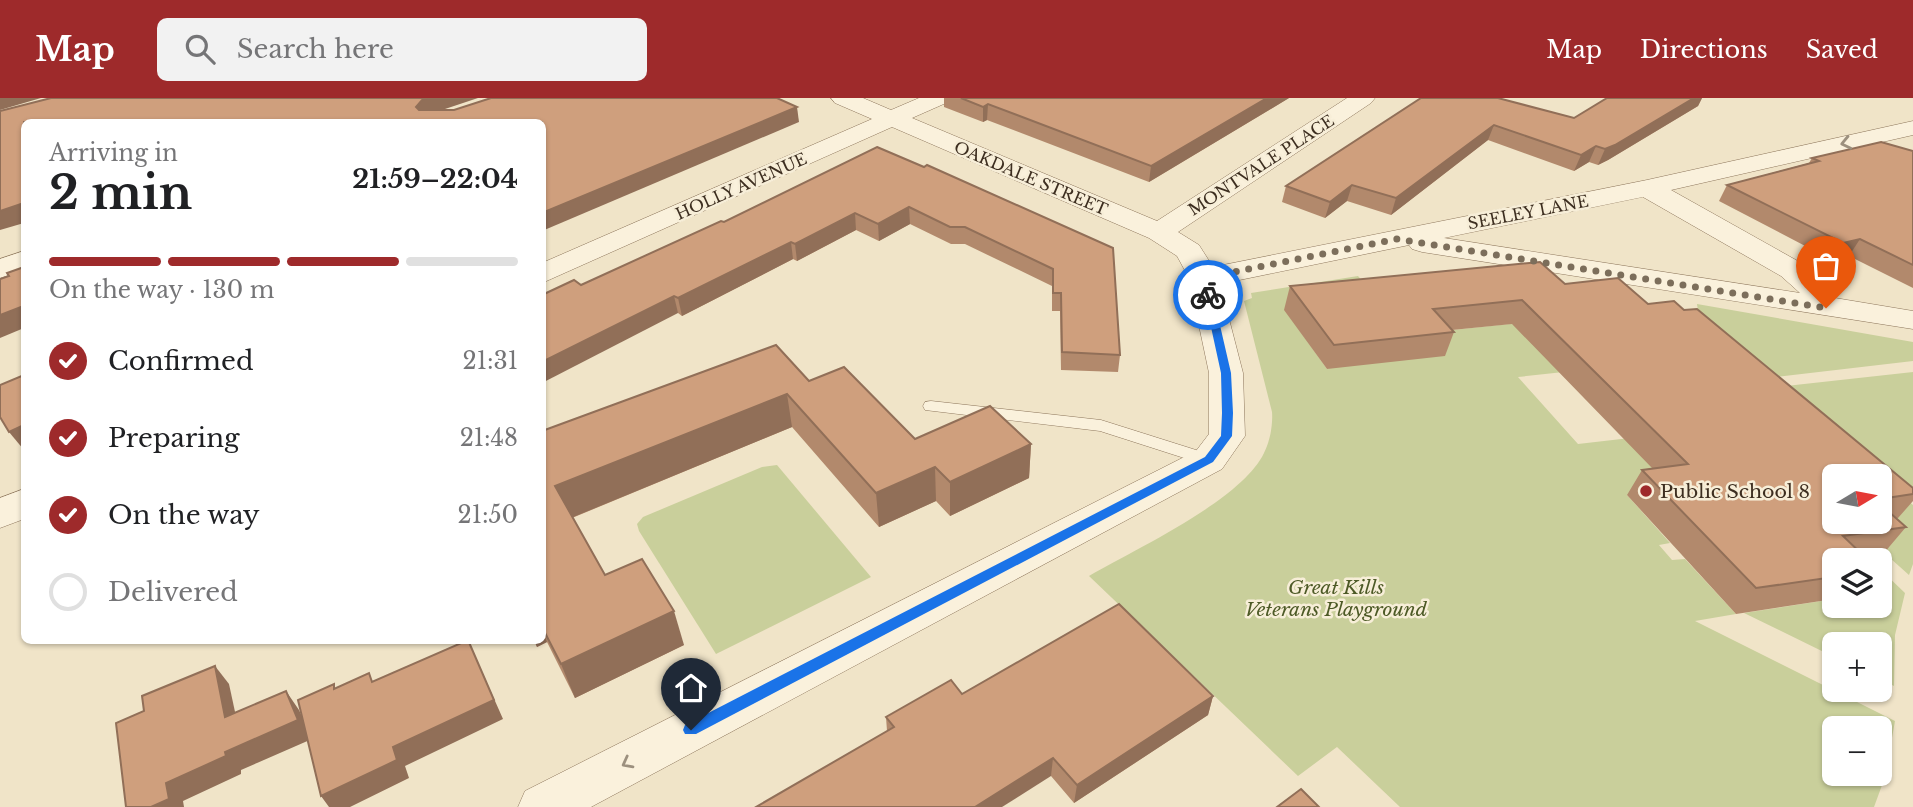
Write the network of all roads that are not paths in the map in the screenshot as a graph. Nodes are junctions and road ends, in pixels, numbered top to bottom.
1 (843, 98) edge
2 (939, 98) edge
3 (1363, 98) edge
4 (892, 119) junction
5 (1913, 128) edge
6 (1647, 188) junction
7 (1159, 232) junction
8 (1397, 239) junction
9 (21, 261) edge
10 (0, 269) edge
11 (546, 272) edge
12 (1204, 278) junction
13 (1826, 308) junction
14 (1913, 320) edge
15 (931, 405) dead end
16 (1209, 460) junction
17 (21, 504) edge
18 (0, 514) edge
19 (542, 807) edge

1 - 4 street, OAKDALE STREET
2 - 4 street, HOLLY AVENUE
3 - 7 street, MONTVALE PLACE
4 - 7 street, OAKDALE STREET
4 - 11 street, HOLLY AVENUE
5 -> 6 street, SEELEY LANE
6 - 8 street, SEELEY LANE
6 - 13 street
7 - 12 street, OAKDALE STREET
8 - 12 street, SEELEY LANE
8 - 13 street
9 - 10 street
12 - 16 street
13 - 14 street
15 - 16 lane
16 -> 19 street
17 - 18 street

